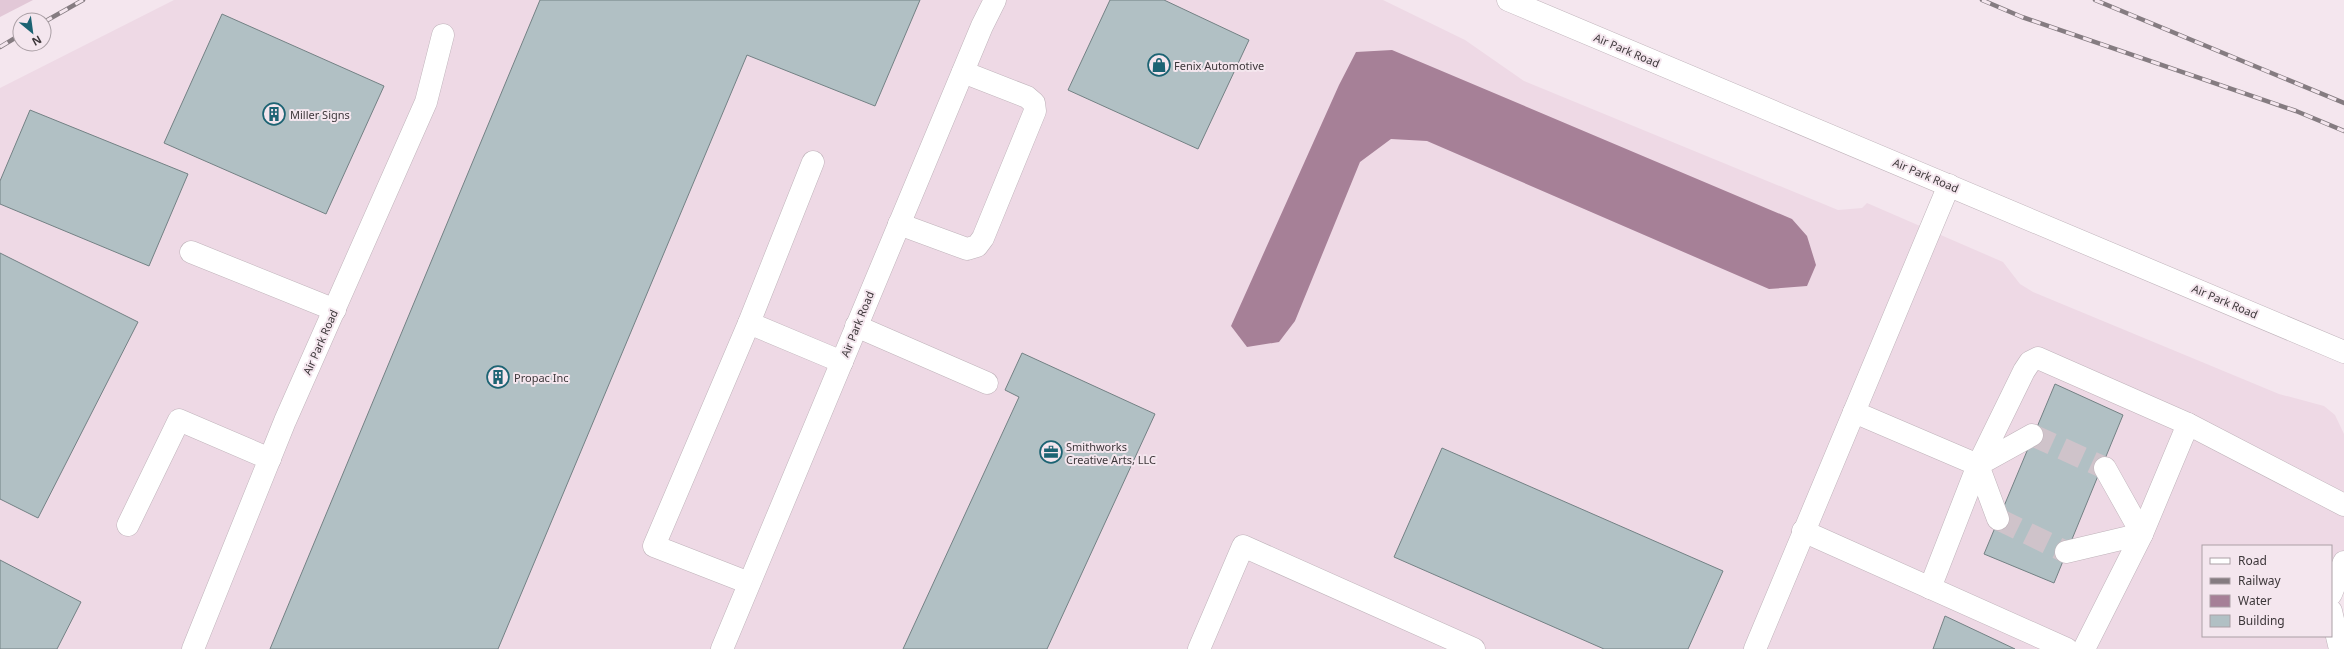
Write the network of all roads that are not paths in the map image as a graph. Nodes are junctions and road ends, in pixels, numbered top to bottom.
1 (995, 0) edge
2 (1508, 0) edge
3 (443, 34) dead end
4 (963, 72) junction
5 (813, 162) dead end
6 (1949, 185) junction
7 (899, 224) junction
8 (191, 252) dead end
9 (335, 310) junction
10 (748, 323) junction
11 (856, 326) junction
12 (2344, 352) edge
13 (842, 362) junction
14 (987, 383) dead end
15 (1854, 412) junction
16 (2188, 424) junction
17 (2032, 435) dead end
18 (270, 459) junction
19 (1978, 465) junction
20 (2105, 468) tunnel mouth
21 (2344, 505) edge
22 (1998, 519) tunnel mouth
23 (128, 526) dead end
24 (1803, 531) junction
25 (2142, 534) junction
26 (2066, 552) tunnel mouth
27 (2344, 562) edge
28 (749, 583) junction
29 (1930, 588) junction
30 (2332, 592) edge
31 (2332, 615) edge
32 (193, 649) edge
33 (722, 649) edge
34 (1199, 649) edge
35 (1474, 649) edge
36 (1755, 649) edge
37 (2067, 649) edge
38 (2084, 649) edge
39 (2340, 649) edge

1 - 4 street, Air Park Road
2 - 6 street, Air Park Road
3 - 9 street, Air Park Road
4 - 7 street, Air Park Road
4 - 7 street
5 - 10 street
6 - 12 street, Air Park Road
6 - 15 street
7 - 11 street, Air Park Road
8 - 9 street
9 - 18 street, Air Park Road
10 - 13 street
10 - 28 street
11 - 13 street, Air Park Road
11 - 14 street
13 - 28 street, Air Park Road
15 - 19 street
15 - 24 street
16 - 19 street
16 - 21 street
16 - 25 street
17 - 19 street
18 - 23 street
18 - 32 street, Air Park Road
19 - 22 street
19 - 29 street
20 - 25 street
24 - 29 street
24 - 36 street
25 - 26 street
25 - 38 street
27 - 30 street
28 - 33 street, Air Park Road
29 - 37 street
31 - 39 street
34 - 35 street

